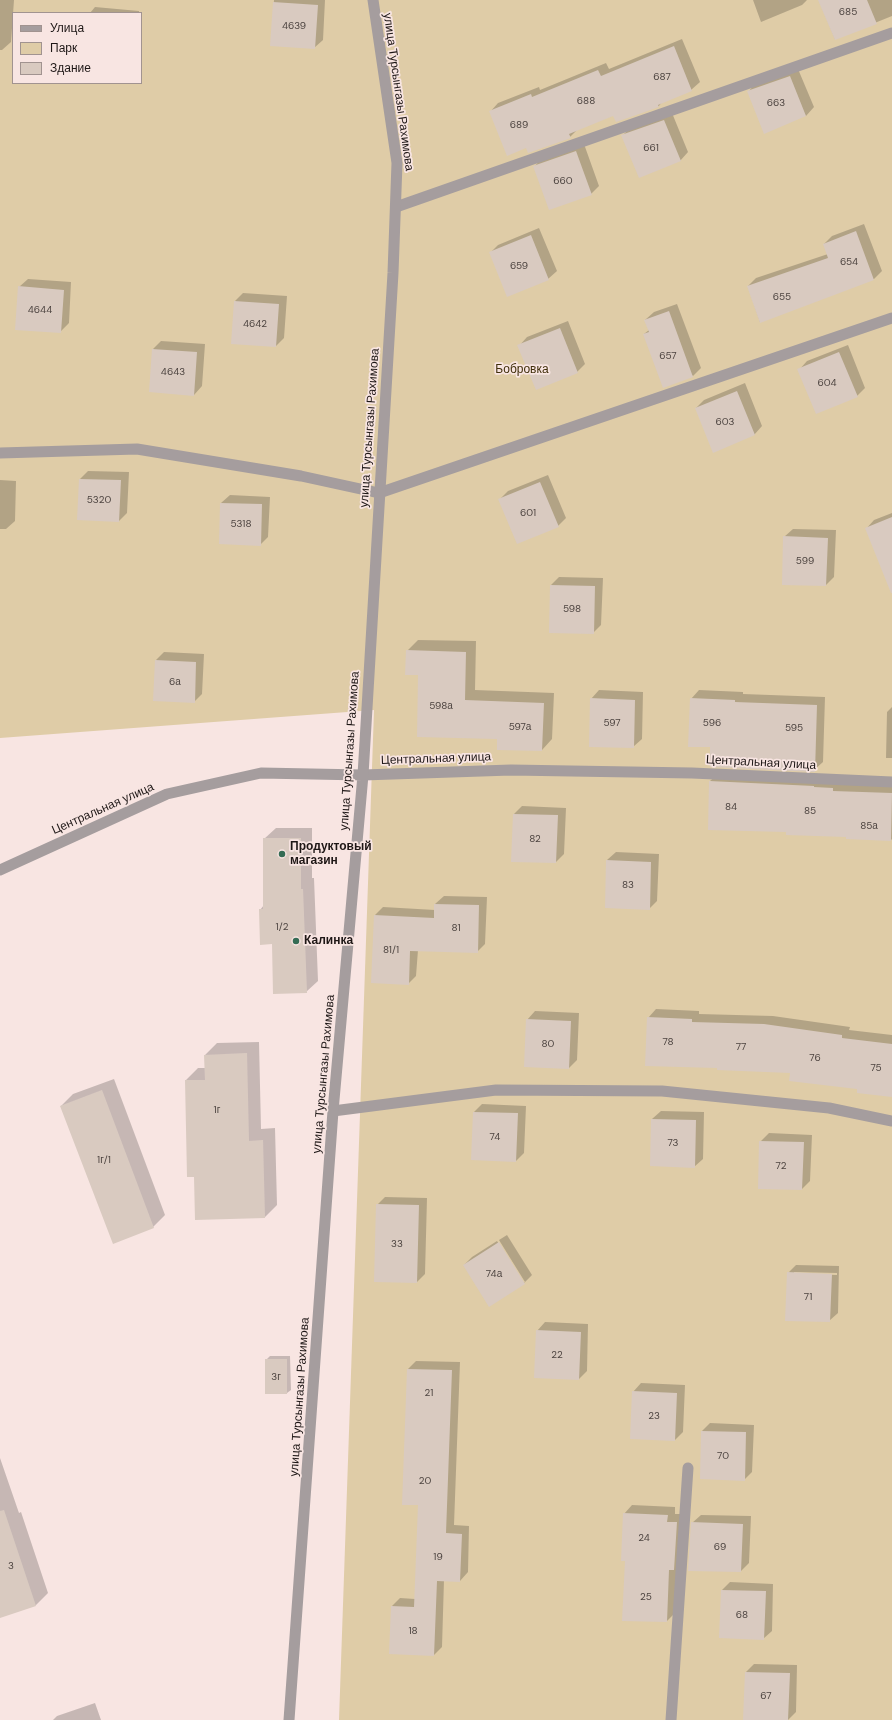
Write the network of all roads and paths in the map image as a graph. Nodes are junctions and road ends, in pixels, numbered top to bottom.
1 (373, 0) edge
2 (892, 33) edge
3 (396, 208) junction
4 (892, 318) edge
5 (0, 453) edge
6 (379, 493) junction
7 (363, 775) junction
8 (892, 782) edge
9 (0, 870) edge
10 (333, 1111) junction
11 (892, 1121) edge
12 (688, 1468) dead end
13 (289, 1720) edge
14 (671, 1720) edge

1 - 3 street, улица Турсынгазы Рахимова
2 - 3 street
3 - 6 street, улица Турсынгазы Рахимова
4 - 6 street
5 - 6 street
6 - 7 street, улица Турсынгазы Рахимова
7 - 8 street, Центральная улица
7 - 9 street, Центральная улица
7 - 10 street, улица Турсынгазы Рахимова
10 - 11 street
10 - 13 street, улица Турсынгазы Рахимова
12 - 14 street

